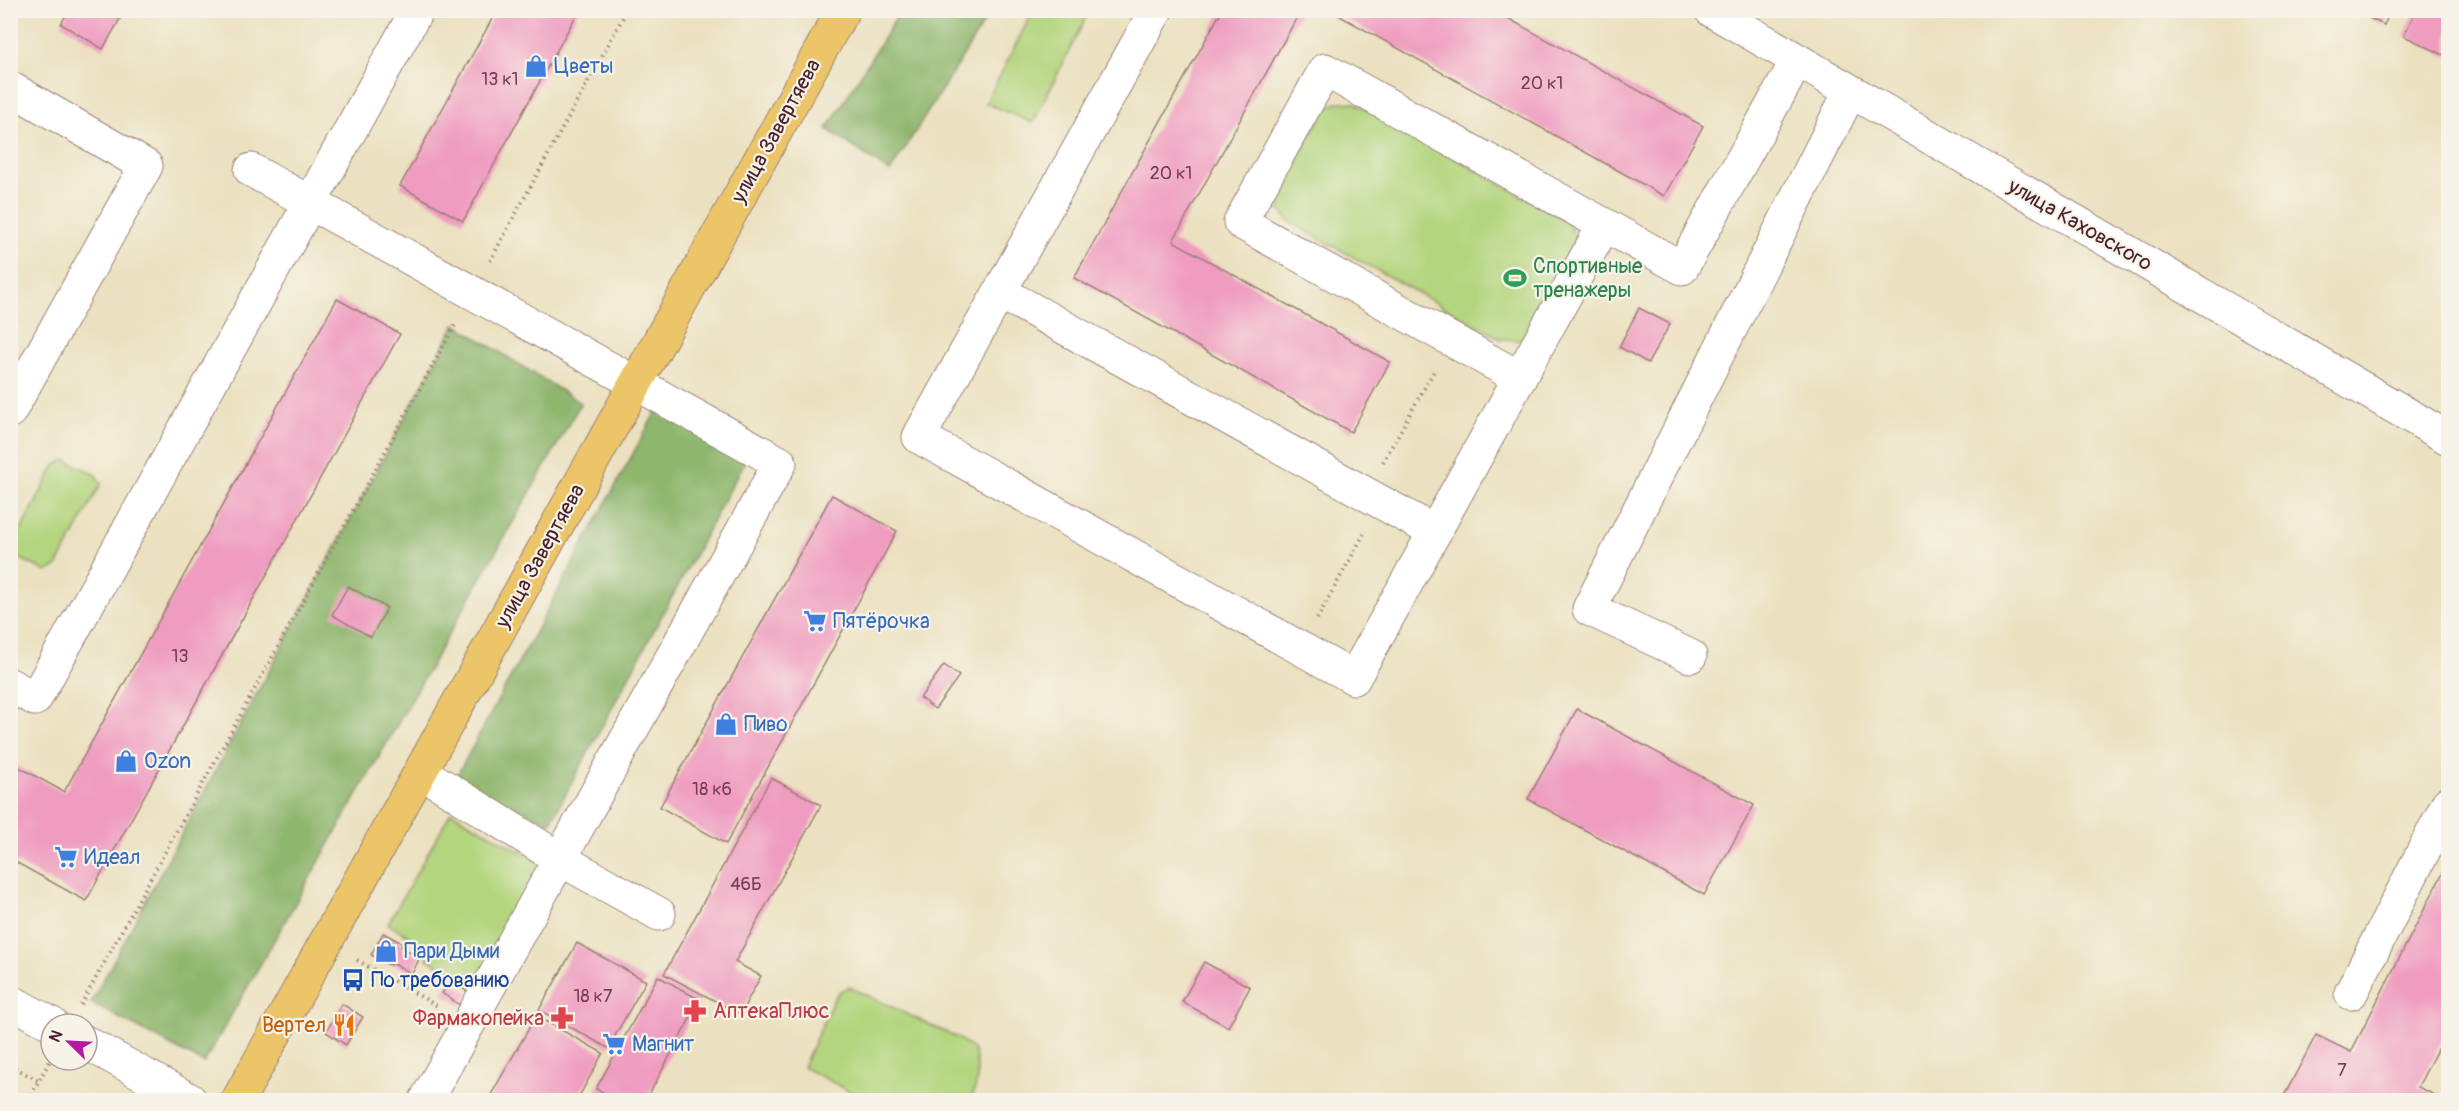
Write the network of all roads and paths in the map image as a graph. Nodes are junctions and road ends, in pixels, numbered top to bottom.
1 (417, 10) edge
2 (627, 10) edge
3 (1156, 10) edge
4 (1711, 10) edge
5 (833, 14) edge
6 (1797, 61) junction
7 (10, 88) edge
8 (1850, 92) junction
9 (251, 170) dead end
10 (310, 203) junction
11 (1604, 225) junction
12 (1000, 292) junction
13 (472, 293) junction
14 (1451, 340) junction
15 (1520, 378) junction
16 (635, 384) junction
17 (10, 411) edge
18 (2448, 438) edge
19 (1373, 499) junction
20 (1435, 532) junction
21 (1300, 648) junction
22 (1690, 656) dead end
23 (10, 685) edge
24 (421, 772) junction
25 (2448, 802) edge
26 (560, 859) junction
27 (659, 914) dead end
28 (353, 958) dead end
29 (2351, 993) dead end
30 (10, 1001) edge
31 (80, 1012) edge
32 (39, 1013) edge
33 (468, 1024) junction
34 (99, 1044) edge
35 (10, 1065) edge
36 (44, 1072) edge
37 (39, 1081) junction
38 (28, 1101) edge
39 (190, 1101) edge
40 (238, 1101) edge
41 (426, 1101) edge

1 - 10 street
2 - 13 path
3 - 12 street
4 - 6 street, улица Каховского
5 - 16 main road, улица Завертяева
6 - 8 street, улица Каховского
6 - 11 street
7 - 17 street
8 - 18 street, улица Каховского
8 - 22 street
9 - 10 street
10 - 13 street
10 - 23 street
11 - 14 street
11 - 15 street
12 - 19 street
12 - 21 street
13 - 16 street
13 - 31 path
14 - 15 street
14 - 19 path
15 - 20 street
16 - 24 main road, улица Завертяева
16 - 26 street
19 - 20 street
19 - 21 path
20 - 21 street
24 - 26 street
24 - 40 main road, улица Завертяева
25 - 29 street
26 - 27 street
26 - 33 street
28 - 33 path
30 - 32 street
33 - 41 street
34 - 39 street
35 - 37 path
36 - 37 path
37 - 38 path

